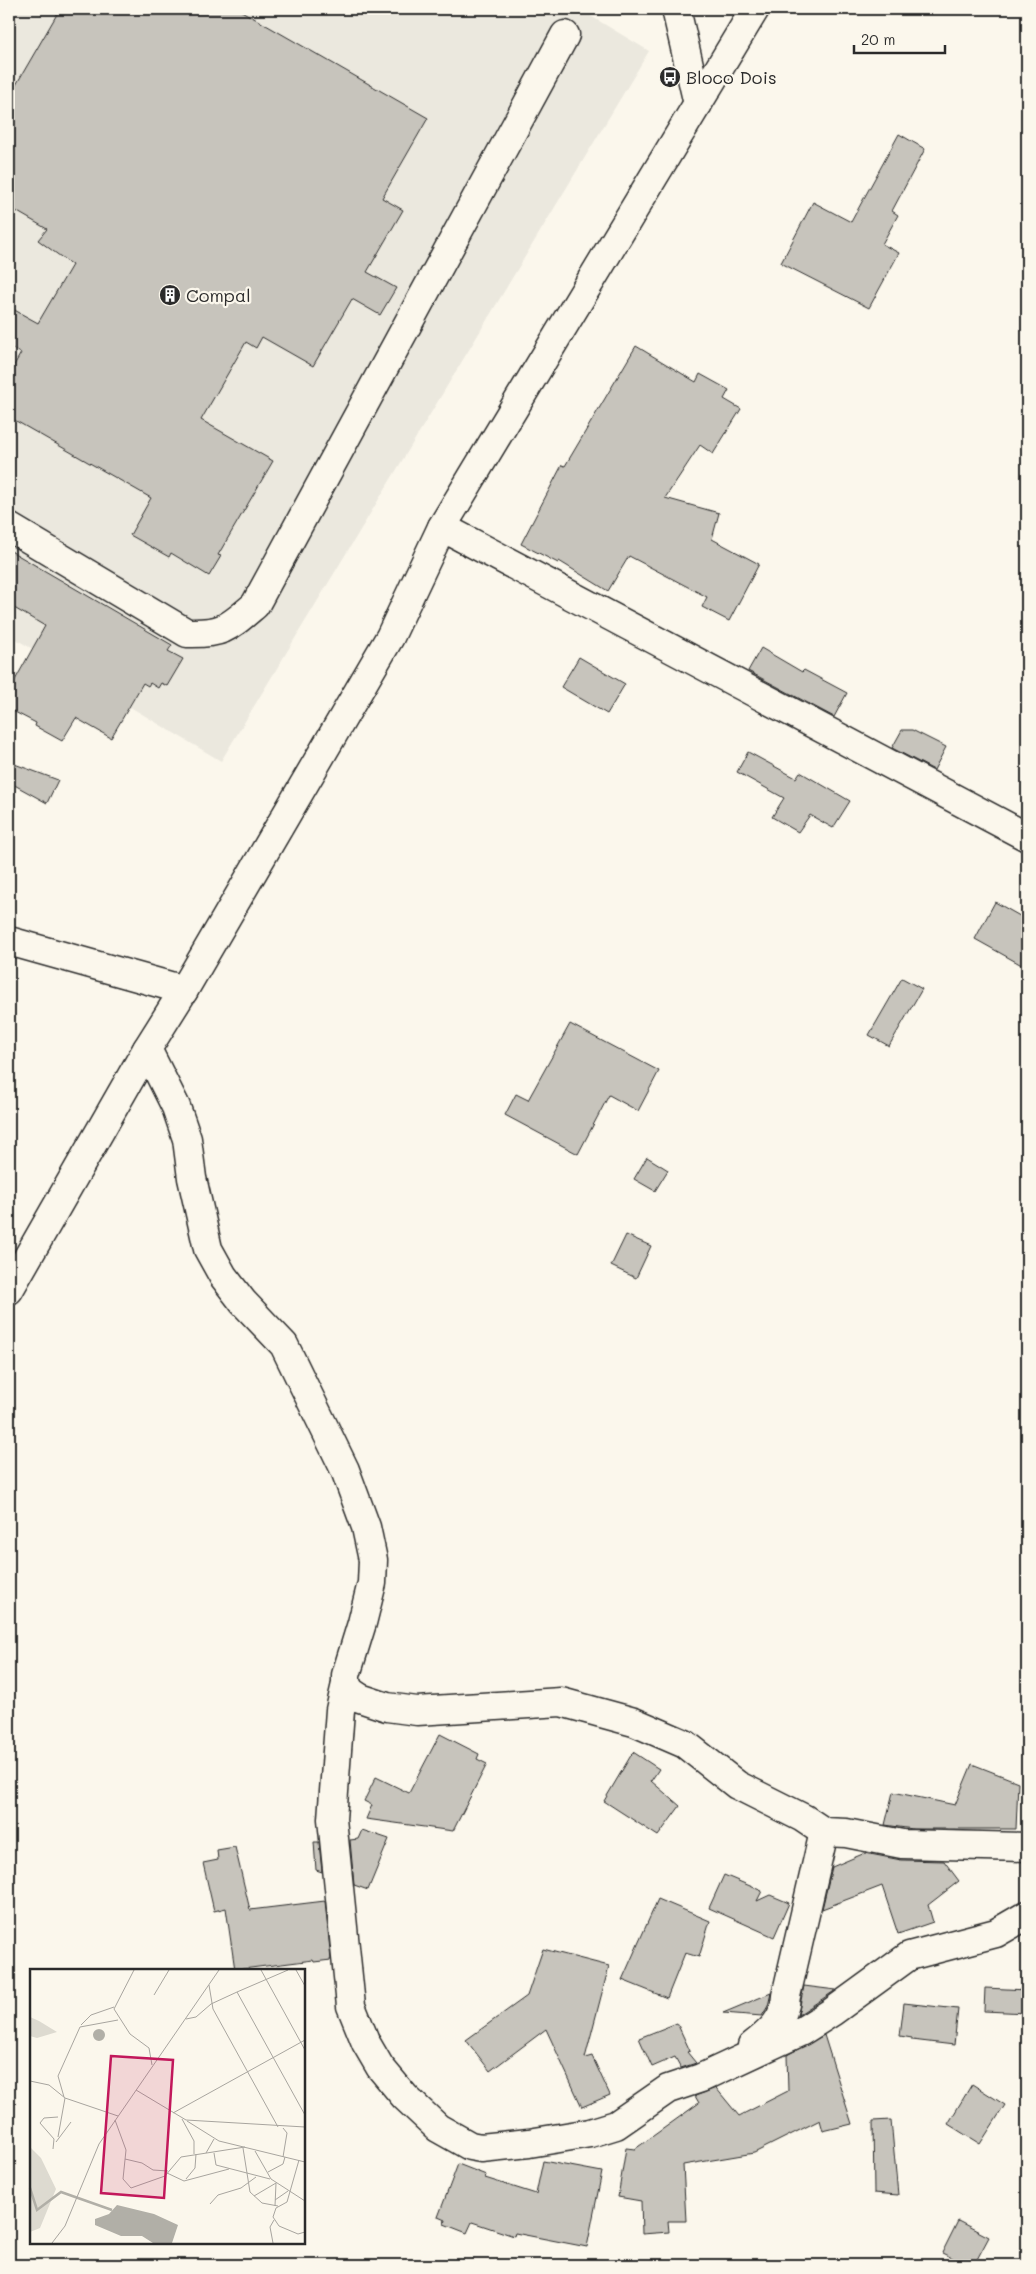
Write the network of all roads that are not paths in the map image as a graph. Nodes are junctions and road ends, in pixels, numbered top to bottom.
1 (676, 9) edge
2 (755, 9) edge
3 (565, 35) dead end
4 (698, 104) junction
5 (9, 527) edge
6 (442, 527) junction
7 (1027, 838) edge
8 (9, 941) edge
9 (184, 990) junction
10 (146, 1049) junction
11 (9, 1290) edge
12 (346, 1684) junction
13 (824, 1832) junction
14 (1027, 1847) edge
15 (1027, 1915) edge
16 (732, 2063) junction

1 - 4 street
2 - 4 street
3 - 5 street
4 - 6 street
6 - 7 street
6 - 9 street
8 - 9 street
9 - 10 street
10 - 11 street
10 - 12 street
12 - 13 street
12 - 16 street
13 - 14 street
13 - 16 street
15 - 16 street

